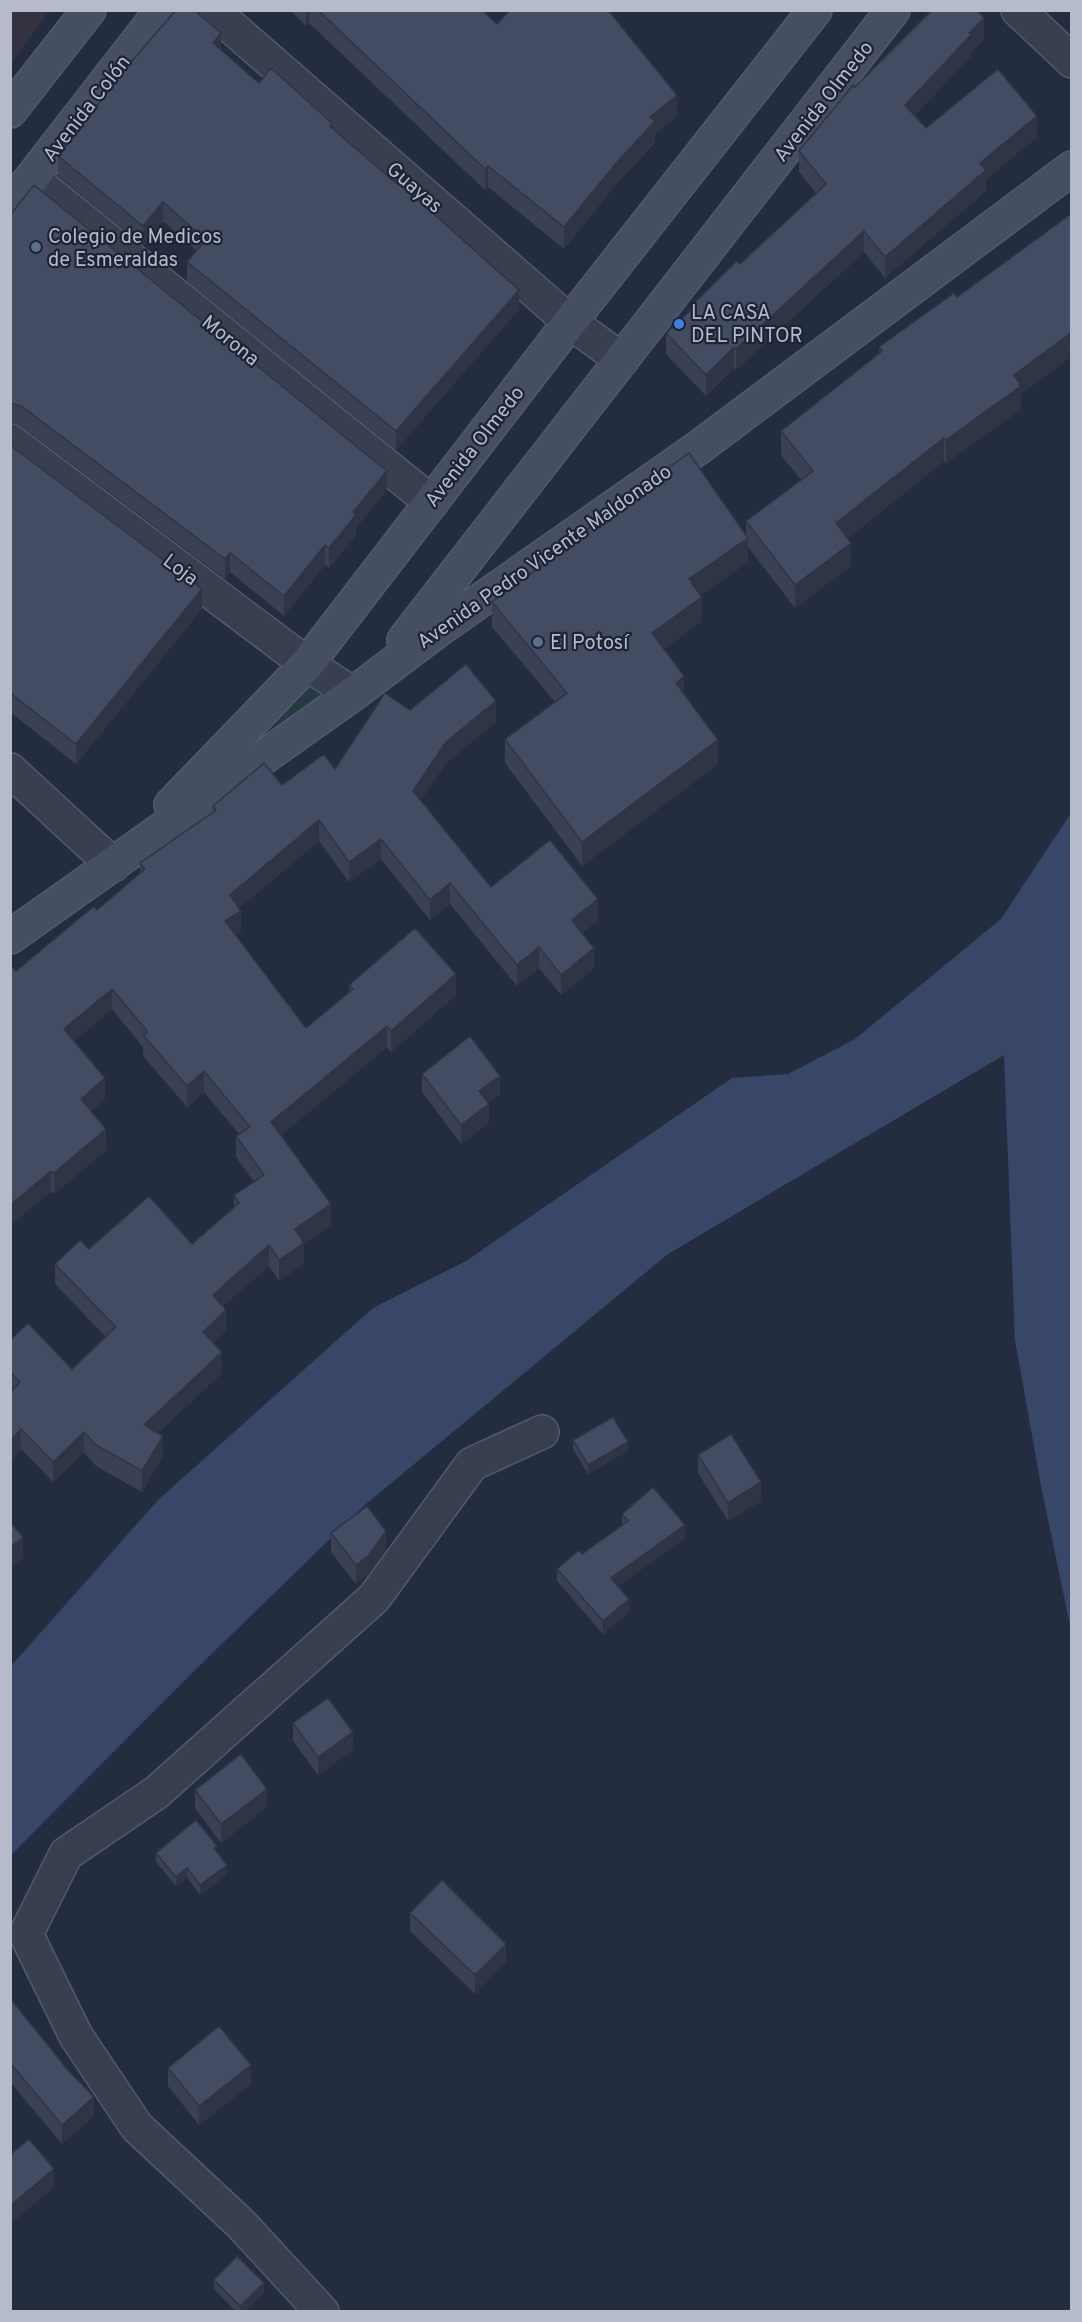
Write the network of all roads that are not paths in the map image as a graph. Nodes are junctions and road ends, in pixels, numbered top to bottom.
1 (89, 10) edge
2 (162, 10) edge
3 (212, 10) edge
4 (815, 10) edge
5 (893, 10) edge
6 (1018, 10) edge
7 (1071, 61) edge
8 (10, 111) edge
9 (1071, 168) edge
10 (32, 179) junction
11 (10, 206) edge
12 (570, 322) junction
13 (621, 360) junction
14 (10, 441) edge
15 (431, 502) junction
16 (307, 664) junction
17 (365, 684) junction
18 (10, 770) edge
19 (113, 864) junction
20 (10, 937) edge
21 (542, 1432) dead end
22 (322, 2312) edge

1 - 8 street
2 - 10 street, Avenida Colón
3 - 12 street, Guayas
4 - 12 street, Avenida Olmedo
5 - 13 street, Avenida Olmedo
6 - 7 street
9 - 17 street, Avenida Pedro Vicente Maldonado
10 - 11 street, Avenida Colón
10 - 15 street, Morona
12 - 13 street, Guayas
12 - 15 street, Avenida Olmedo
13 - 17 street, Avenida Olmedo
14 - 16 street, Loja
15 - 16 street, Avenida Olmedo
16 - 17 street, Loja
16 - 19 street, Avenida Olmedo
17 - 19 street, Avenida Pedro Vicente Maldonado
18 - 19 street
19 - 20 street, Avenida Pedro Vicente Maldonado
21 - 22 street

